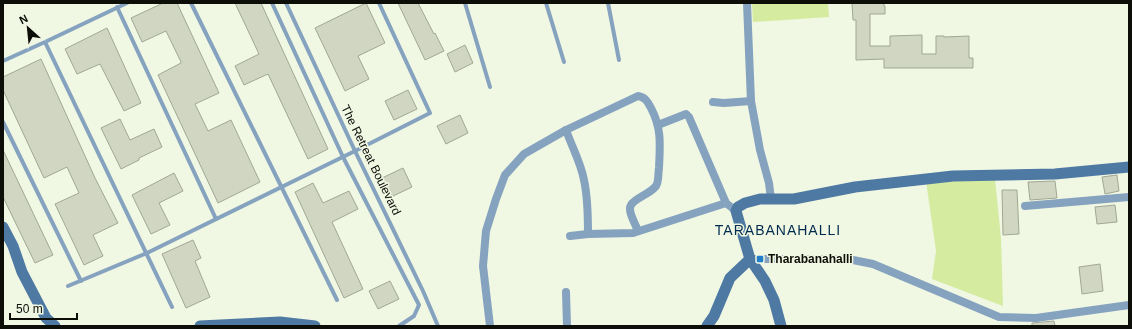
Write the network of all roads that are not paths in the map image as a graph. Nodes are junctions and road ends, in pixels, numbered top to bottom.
1 (127, 3) edge
2 (191, 3) edge
3 (272, 3) edge
4 (286, 3) edge
5 (379, 3) edge
6 (466, 3) edge
7 (546, 3) edge
8 (608, 3) edge
9 (747, 3) edge
10 (117, 8) junction
11 (45, 42) junction
12 (619, 60) dead end
13 (3, 61) edge
14 (564, 62) dead end
15 (490, 87) dead end
16 (751, 101) junction
17 (713, 102) dead end
18 (3, 122) edge
19 (658, 125) junction
20 (566, 130) junction
21 (355, 151) junction
22 (343, 157) junction
23 (1129, 167) edge
24 (282, 187) junction
25 (1129, 197) edge
26 (771, 199) junction
27 (726, 203) junction
28 (1025, 206) dead end
29 (736, 211) junction
30 (216, 219) junction
31 (3, 227) edge
32 (638, 231) junction
33 (588, 234) junction
34 (570, 236) dead end
35 (147, 253) junction
36 (750, 259) junction
37 (80, 281) junction
38 (68, 286) dead end
39 (566, 292) dead end
40 (337, 300) dead end
41 (1129, 305) edge
42 (172, 307) dead end
43 (55, 326) edge
44 (200, 326) edge
45 (315, 326) edge
46 (399, 326) edge
47 (438, 326) edge
48 (490, 326) edge
49 (567, 326) edge
50 (707, 326) edge
51 (781, 326) edge

1 - 10 lane
2 - 24 lane
3 - 22 lane
4 - 21 lane, The Retreat Boulevard
5 - 21 lane
6 - 15 lane
7 - 14 lane
8 - 12 lane
9 - 16 street
10 - 11 lane
10 - 30 lane
11 - 13 lane
11 - 35 lane
16 - 17 street
16 - 26 street
18 - 37 lane
19 - 20 street
19 - 27 street
19 - 32 street
20 - 33 street
20 - 48 street
21 - 22 lane
21 - 47 lane, The Retreat Boulevard
22 - 24 lane
22 - 46 lane
23 - 26 street
24 - 30 lane
24 - 40 lane
25 - 28 street
26 - 29 street
27 - 29 street
27 - 32 street
29 - 36 street
30 - 35 lane
31 - 43 street
32 - 33 street
33 - 34 street
35 - 37 lane
35 - 42 lane
36 - 41 street
36 - 50 street
36 - 51 street
37 - 38 lane
39 - 49 street
44 - 45 street

